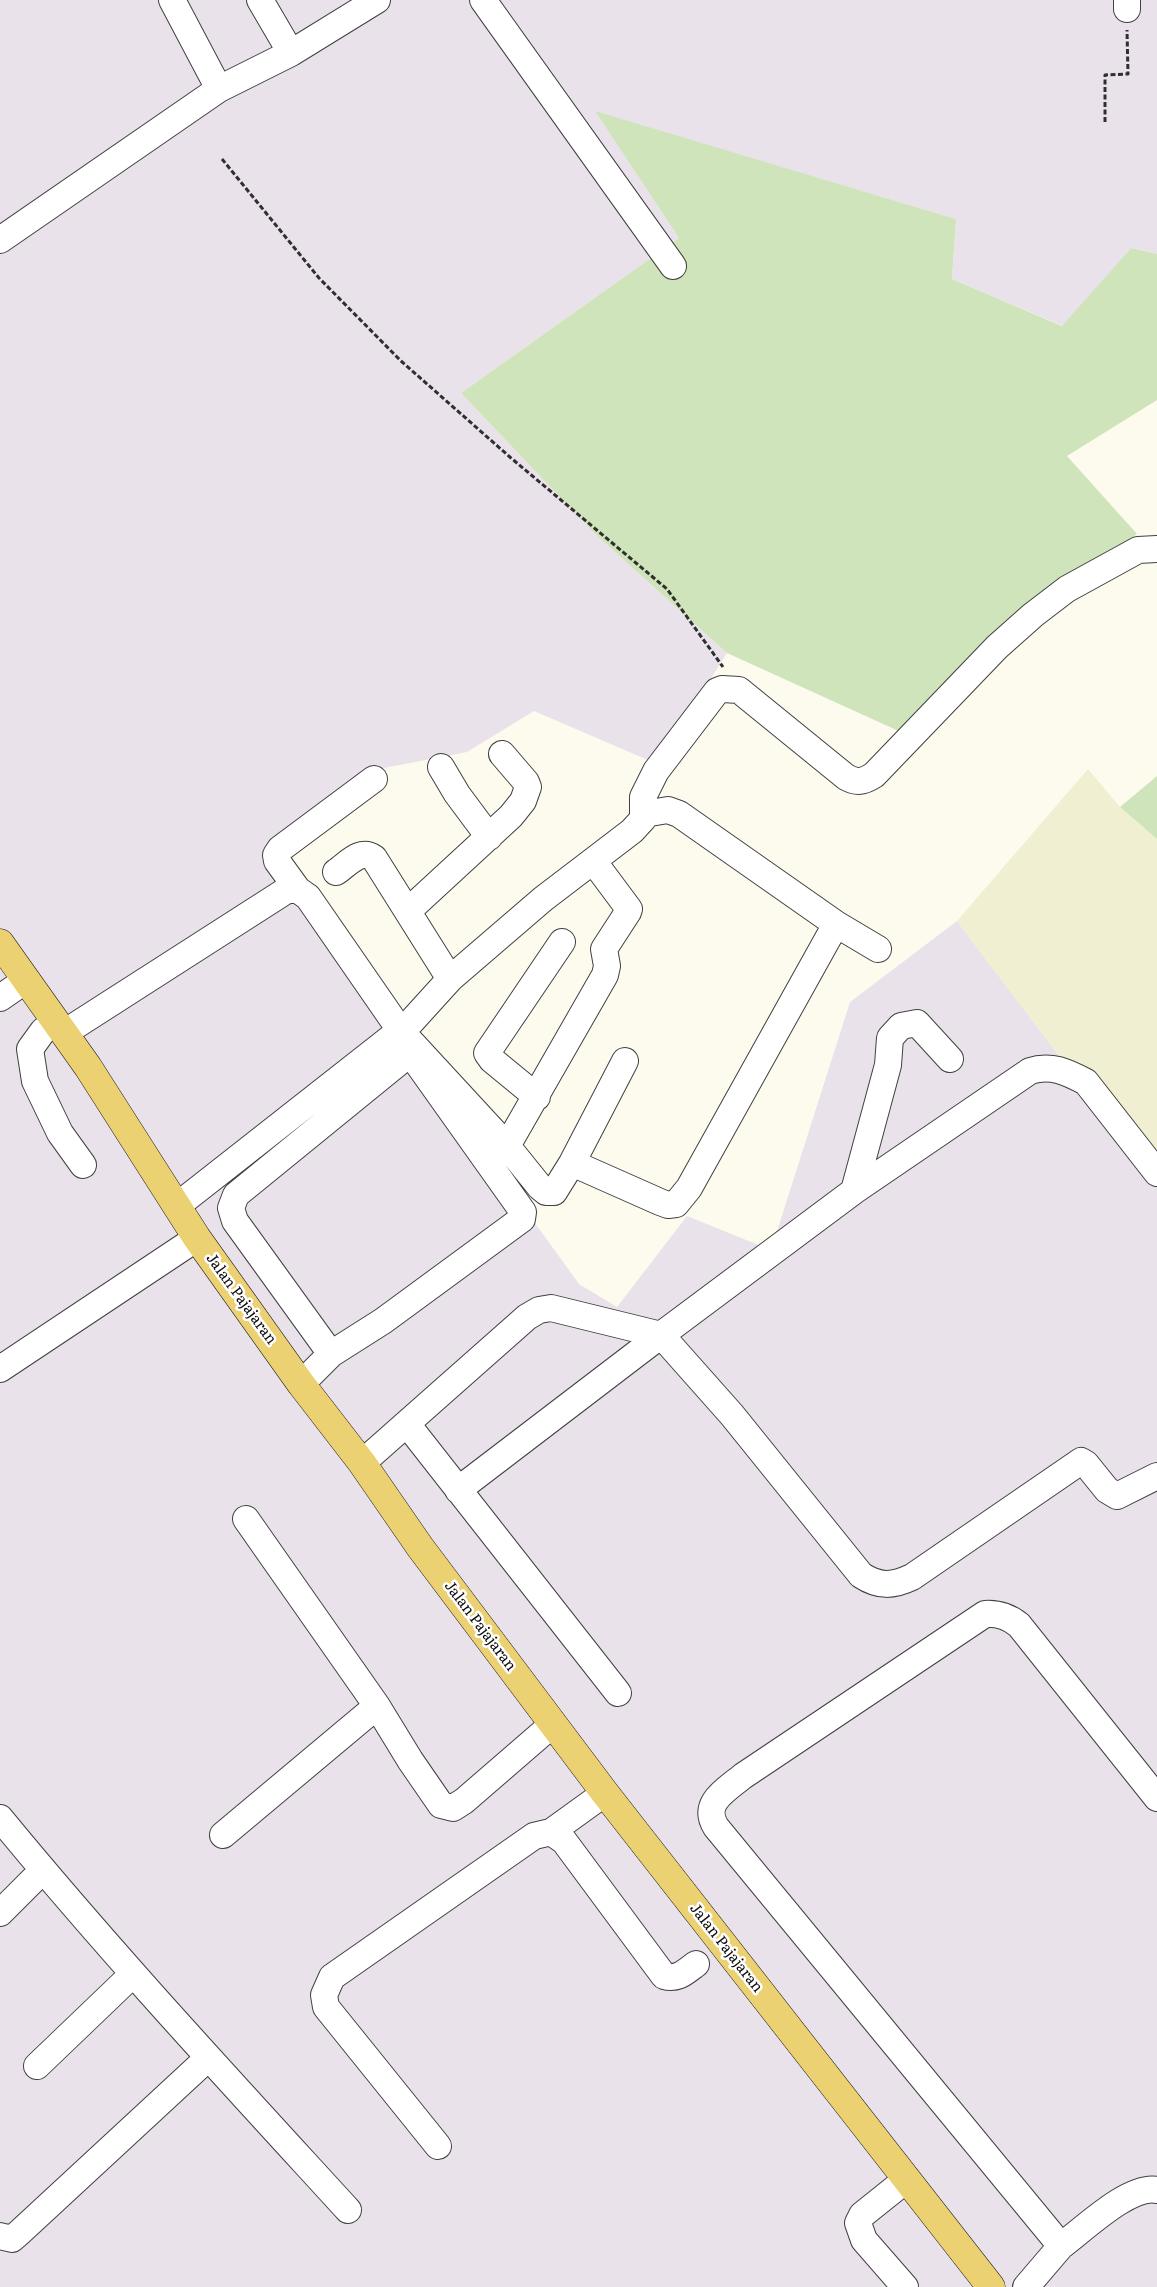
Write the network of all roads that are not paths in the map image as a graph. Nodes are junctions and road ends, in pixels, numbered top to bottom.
1 (172, 0) edge
2 (260, 0) edge
3 (377, 0) edge
4 (483, 0) edge
5 (291, 53) junction
6 (219, 89) junction
7 (0, 240) edge
8 (673, 266) dead end
9 (1157, 549) edge
10 (502, 754) dead end
11 (441, 767) dead end
12 (374, 779) dead end
13 (644, 814) junction
14 (489, 837) junction
15 (594, 862) junction
16 (336, 872) dead end
17 (298, 890) junction
18 (408, 910) junction
19 (836, 924) junction
20 (562, 942) dead end
21 (0, 943) edge
22 (878, 949) dead end
23 (450, 978) junction
24 (26, 980) junction
25 (0, 998) edge
26 (60, 1028) junction
27 (400, 1030) junction
28 (950, 1059) dead end
29 (625, 1061) dead end
30 (537, 1097) junction
31 (507, 1146) junction
32 (572, 1163) junction
33 (83, 1165) dead end
34 (1157, 1173) edge
35 (854, 1191) junction
36 (178, 1205) junction
37 (197, 1238) junction
38 (661, 1335) junction
39 (332, 1354) junction
40 (0, 1369) edge
41 (301, 1384) junction
42 (407, 1424) junction
43 (362, 1463) junction
44 (1157, 1476) edge
45 (458, 1490) junction
46 (246, 1519) dead end
47 (618, 1693) dead end
48 (377, 1706) junction
49 (553, 1724) junction
50 (605, 1793) junction
51 (1157, 1798) edge
52 (0, 1818) edge
53 (551, 1832) junction
54 (223, 1834) dead end
55 (43, 1870) junction
56 (0, 1913) edge
57 (696, 1964) dead end
58 (133, 1974) junction
59 (208, 2058) junction
60 (37, 2066) dead end
61 (438, 2146) dead end
62 (907, 2179) junction
63 (1157, 2190) edge
64 (348, 2210) dead end
65 (0, 2236) edge
66 (1061, 2246) junction
67 (905, 2287) edge
68 (991, 2287) edge
69 (1026, 2287) edge

1 - 6 street
2 - 5 street
3 - 5 street
4 - 8 street
5 - 6 street
6 - 7 street
9 - 13 street
10 - 14 street
11 - 14 street
12 - 17 street
13 - 15 street
13 - 19 street
14 - 18 street
15 - 23 street
15 - 30 street
16 - 18 street
17 - 26 street
17 - 27 street
18 - 23 street
19 - 22 street
19 - 32 street
20 - 30 street
21 - 24 main road, Jalan Pajajaran
23 - 27 street
24 - 25 street
24 - 26 main road, Jalan Pajajaran
26 - 33 street
26 - 36 main road, Jalan Pajajaran
27 - 31 street
27 - 36 street
28 - 35 street
29 - 32 street
30 - 31 street
31 - 32 street
34 - 35 street
35 - 38 street
36 - 37 main road, Jalan Pajajaran
37 - 40 street
37 - 41 main road, Jalan Pajajaran
38 - 42 street
38 - 44 street
38 - 45 street
39 - 39 street
39 - 41 street
41 - 43 main road, Jalan Pajajaran
42 - 43 street
42 - 45 street
43 - 49 main road, Jalan Pajajaran
45 - 47 street
46 - 48 street
48 - 49 street
48 - 54 street
49 - 50 main road, Jalan Pajajaran
50 - 53 street
50 - 62 main road, Jalan Pajajaran
51 - 66 street
52 - 55 street
53 - 57 street
53 - 61 street
55 - 56 street
55 - 58 street
58 - 59 street
58 - 60 street
59 - 64 street
59 - 65 street
62 - 67 street
62 - 68 main road, Jalan Pajajaran
63 - 66 street
66 - 69 street

